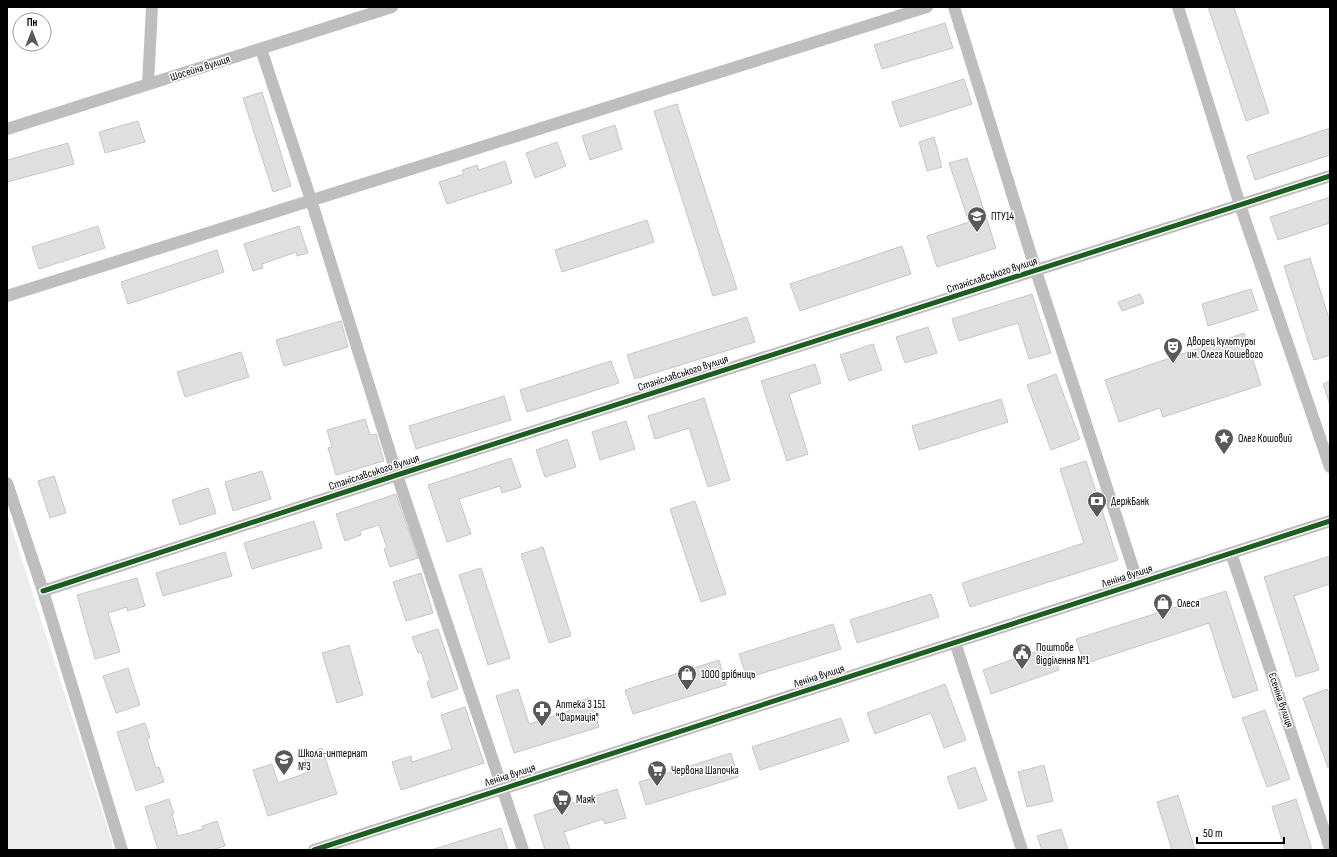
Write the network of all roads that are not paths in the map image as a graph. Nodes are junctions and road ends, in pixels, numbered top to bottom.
1 (152, 7) edge
2 (392, 7) edge
3 (927, 7) edge
4 (954, 7) edge
5 (1178, 7) edge
6 (377, 9) edge
7 (261, 48) junction
8 (148, 84) junction
9 (7, 129) edge
10 (1330, 176) edge
11 (310, 200) junction
12 (1240, 205) junction
13 (1036, 271) junction
14 (7, 296) edge
15 (1330, 467) edge
16 (397, 475) junction
17 (7, 483) edge
18 (1330, 521) edge
19 (1231, 553) junction
20 (1138, 583) junction
21 (43, 591) junction
22 (955, 642) junction
23 (502, 788) junction
24 (1330, 848) edge
25 (122, 850) edge
26 (314, 850) edge
27 (523, 850) edge
28 (1022, 850) edge

1 - 8 street
2 - 6 street, Шосейна вулиця
3 - 11 street
4 - 13 street
5 - 12 street
6 - 7 street, Шосейна вулиця
7 - 8 street, Шосейна вулиця
7 - 11 street
8 - 9 street, Шосейна вулиця
10 - 12 street, Станіславського вулиця
11 - 14 street
11 - 16 street
12 - 13 street, Станіславського вулиця
12 - 15 street
13 - 16 street, Станіславського вулиця
13 - 20 street
16 - 21 street, Станіславського вулиця
16 - 23 street
17 - 21 street
18 - 19 street, Леніна вулиця
19 - 20 street, Леніна вулиця
19 - 24 street, Єсеніна вулиця
20 - 22 street, Леніна вулиця
21 - 25 street
22 - 23 street, Леніна вулиця
22 - 28 street
23 - 26 street, Леніна вулиця
23 - 27 street

